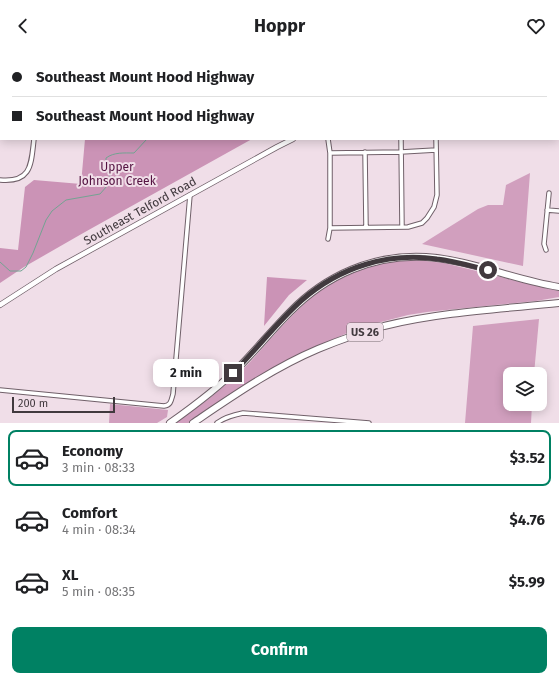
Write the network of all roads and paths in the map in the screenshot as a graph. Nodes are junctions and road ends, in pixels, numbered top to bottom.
1 (34, 140) edge
2 (291, 140) edge
3 (328, 140) edge
4 (401, 140) edge
5 (436, 140) edge
6 (436, 150) junction
7 (365, 152) junction
8 (401, 152) junction
9 (330, 153) junction
10 (0, 180) edge
11 (548, 193) dead end
12 (190, 195) junction
13 (547, 210) junction
14 (559, 211) edge
15 (366, 227) junction
16 (402, 227) junction
17 (330, 228) junction
18 (328, 239) dead end
19 (546, 250) dead end
20 (559, 287) edge
21 (559, 303) edge
22 (0, 305) edge
23 (0, 390) edge
24 (170, 423) edge
25 (193, 423) edge
26 (217, 423) edge
27 (369, 423) edge

1 - 10 street
2 - 12 street, Southeast Telford Road
3 - 9 street
4 - 8 street
5 - 6 street
6 - 8 street
6 - 16 street
7 - 8 street
7 - 9 street
7 - 15 street
8 - 16 street
9 - 17 street
11 - 13 street
12 - 22 street, Southeast Telford Road
12 - 23 street
13 - 14 street
13 - 19 street
15 - 16 street
15 - 17 street
17 - 18 street
20 - 24 highway
21 - 25 highway, US 26
26 - 27 street

